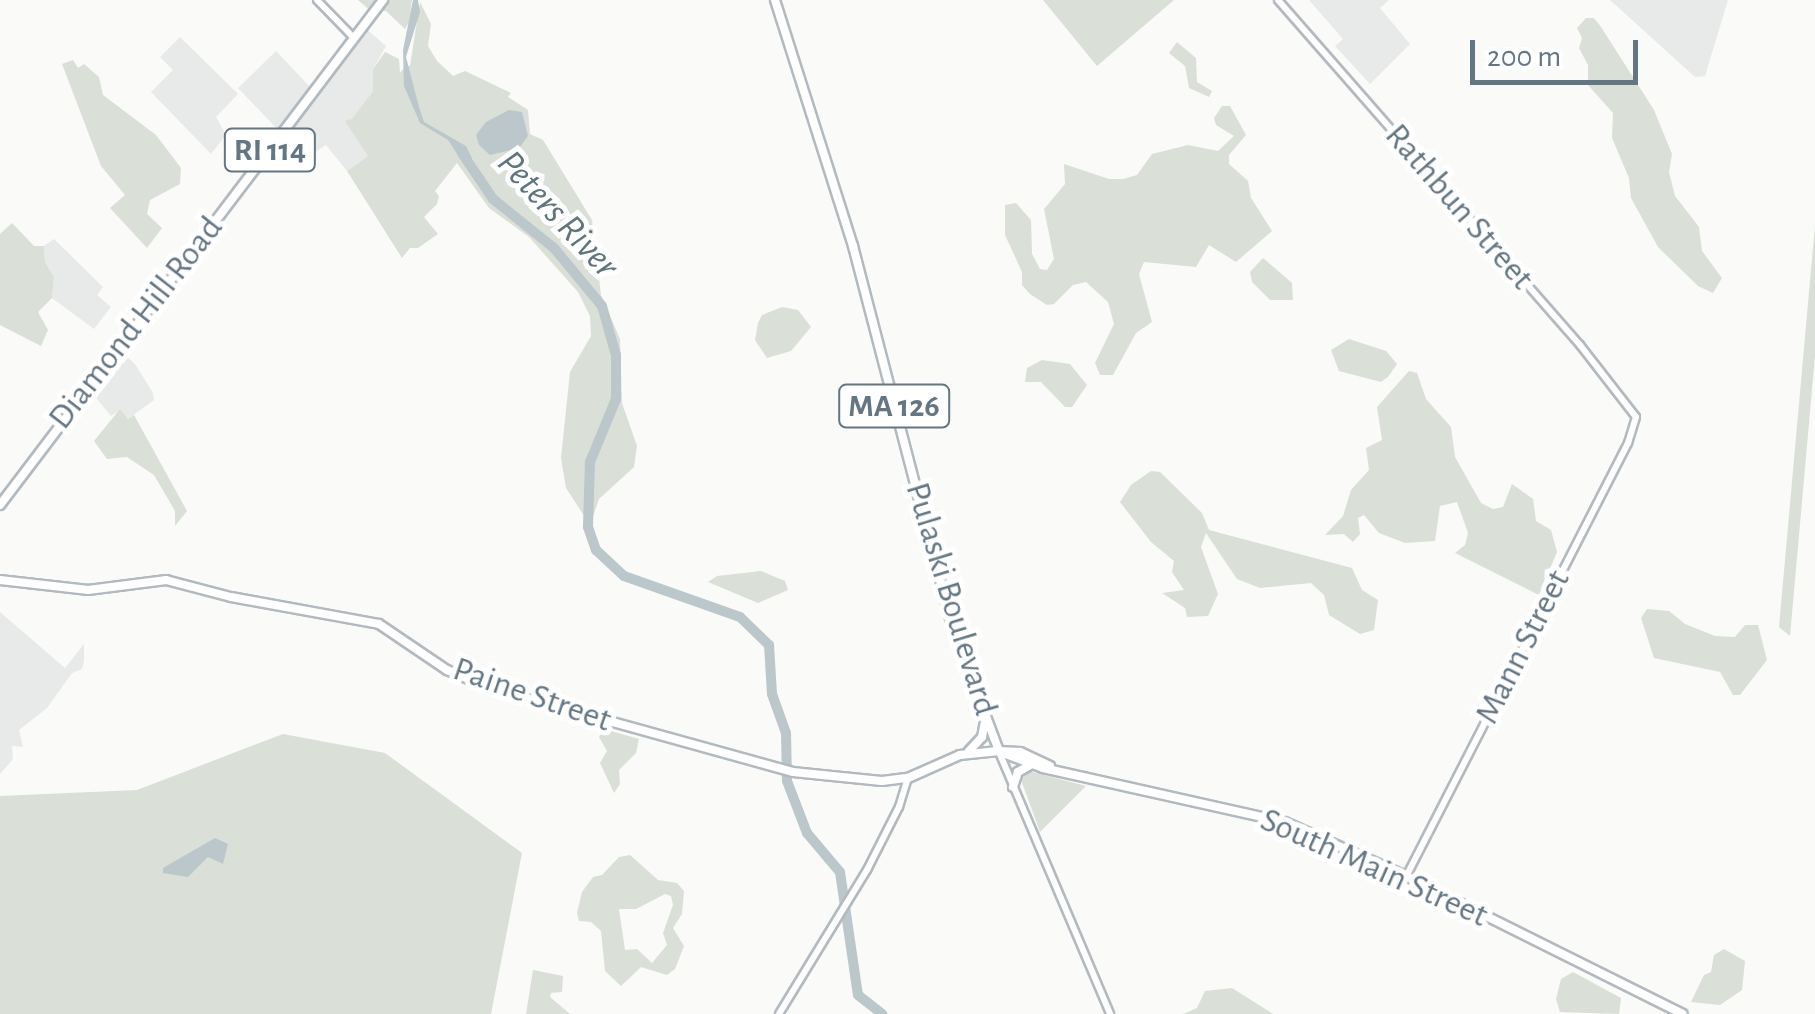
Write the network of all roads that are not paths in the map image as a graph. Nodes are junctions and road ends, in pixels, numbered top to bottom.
1 (317, 0) edge
2 (384, 0) edge
3 (775, 0) edge
4 (1278, 0) edge
5 (354, 38) junction
6 (1636, 417) joint
7 (0, 505) edge
8 (0, 580) edge
9 (985, 716) junction
10 (999, 751) junction
11 (967, 754) junction
12 (1031, 764) junction
13 (1050, 766) junction
14 (903, 779) junction
15 (1013, 787) junction
16 (1406, 876) junction
17 (779, 1014) edge
18 (1110, 1014) edge
19 (1683, 1014) edge

1 - 5 street
2 - 5 main road, Diamond Hill Road / RI 114
3 - 9 main road, Pulaski Boulevard / MA 126
4 - 6 street, Rathbun Street
5 - 7 main road, Diamond Hill Road / RI 114
6 - 16 street, Mann Street
8 - 14 main road, Paine Street
9 - 10 main road, Pulaski Boulevard / MA 126
9 - 11 main road
10 - 11 main road
10 - 12 main road, South Main Street
10 - 13 main road, South Main Street
10 - 15 street, Pulaski Boulevard
11 - 14 main road
12 - 13 main road, South Main Street
12 - 15 main road
13 - 16 main road, South Main Street
14 - 17 street
15 - 18 street, Pulaski Boulevard
16 - 19 main road, South Main Street

